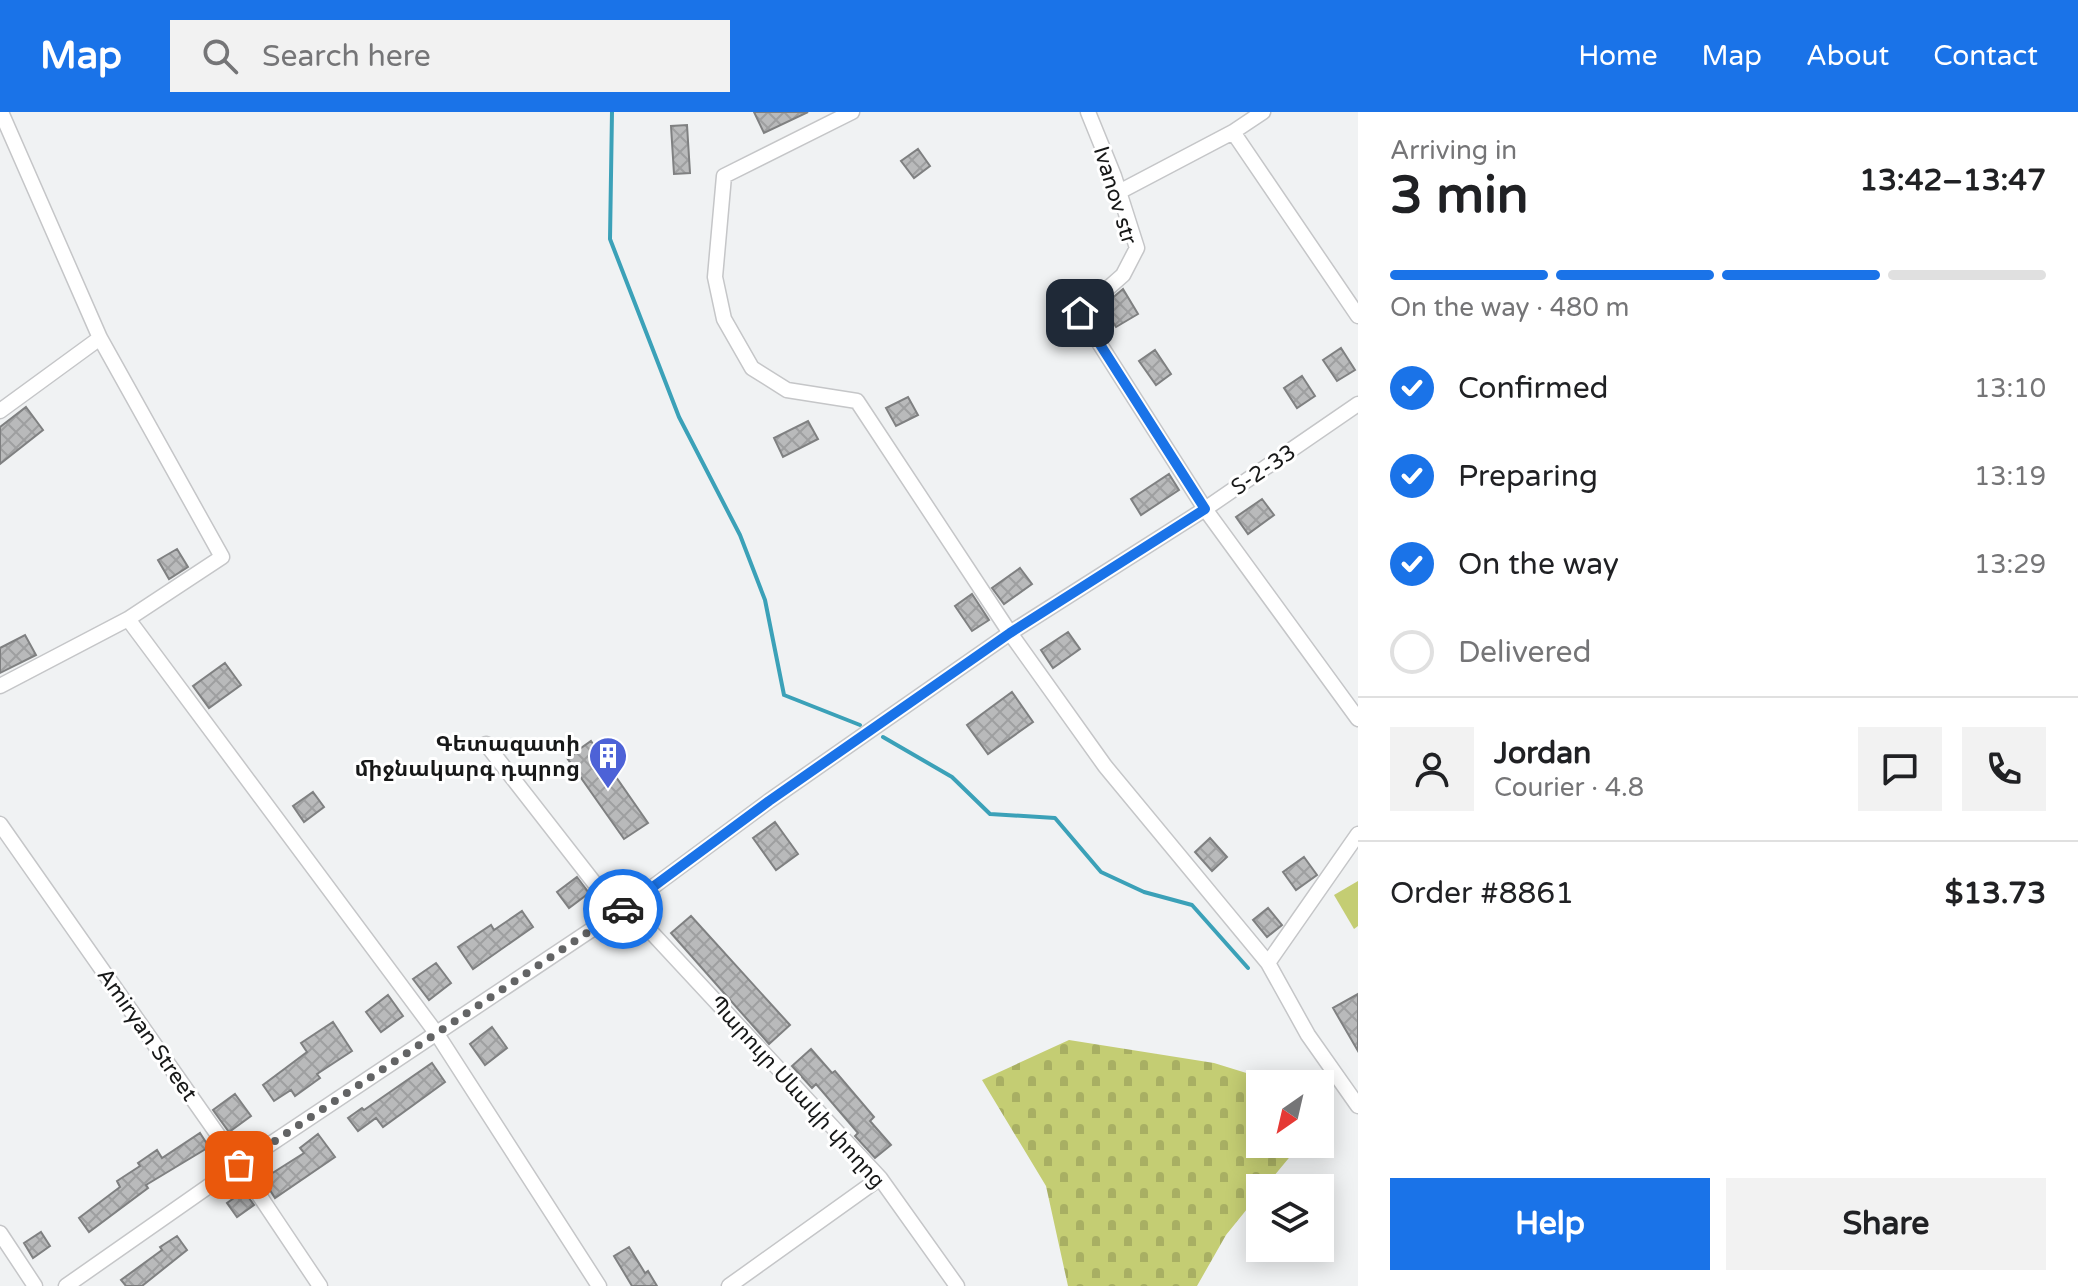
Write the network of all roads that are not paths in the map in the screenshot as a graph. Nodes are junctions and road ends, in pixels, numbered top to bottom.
1 (1, 112) edge
2 (852, 112) edge
3 (1088, 112) edge
4 (1263, 112) edge
5 (1233, 132) junction
6 (1119, 192) junction
7 (1358, 316) edge
8 (100, 338) junction
9 (1358, 404) edge
10 (0, 411) edge
11 (1205, 509) junction
12 (128, 619) junction
13 (1010, 633) junction
14 (0, 686) edge
15 (1358, 719) edge
16 (486, 744) dead end
17 (0, 824) edge
18 (1358, 834) edge
19 (622, 909) junction
20 (1268, 963) junction
21 (437, 1034) junction
22 (1358, 1106) edge
23 (239, 1165) junction
24 (880, 1178) junction
25 (0, 1233) edge
26 (35, 1286) edge
27 (66, 1286) edge
28 (320, 1286) edge
29 (599, 1286) edge
30 (729, 1286) edge
31 (957, 1286) edge

1 - 8 street
2 - 13 street
3 - 6 street, Ivanov str
4 - 5 street
5 - 6 street
5 - 7 street
6 - 11 street, Ivanov str
8 - 10 street
8 - 12 street
9 - 11 street, Տ-2-33 / Տ-2-33
11 - 13 street, Տ-2-33 / Տ-2-33
11 - 15 street
12 - 14 street
12 - 21 street
13 - 19 street, Տ-2-33 / Տ-2-33
13 - 20 street
16 - 19 street, Պարույր Սևակի փողոց
17 - 23 street, Amiryan Street
18 - 20 street
19 - 21 street, Տ-2-33
19 - 24 street, Պարույր Սևակի փողոց
20 - 22 street
21 - 23 street, Տ-2-33
21 - 29 street
23 - 27 street, Տ-2-33
23 - 28 street, Amiryan Street
24 - 30 street
24 - 31 street, Պարույր Սևակի փողոց
25 - 26 street

